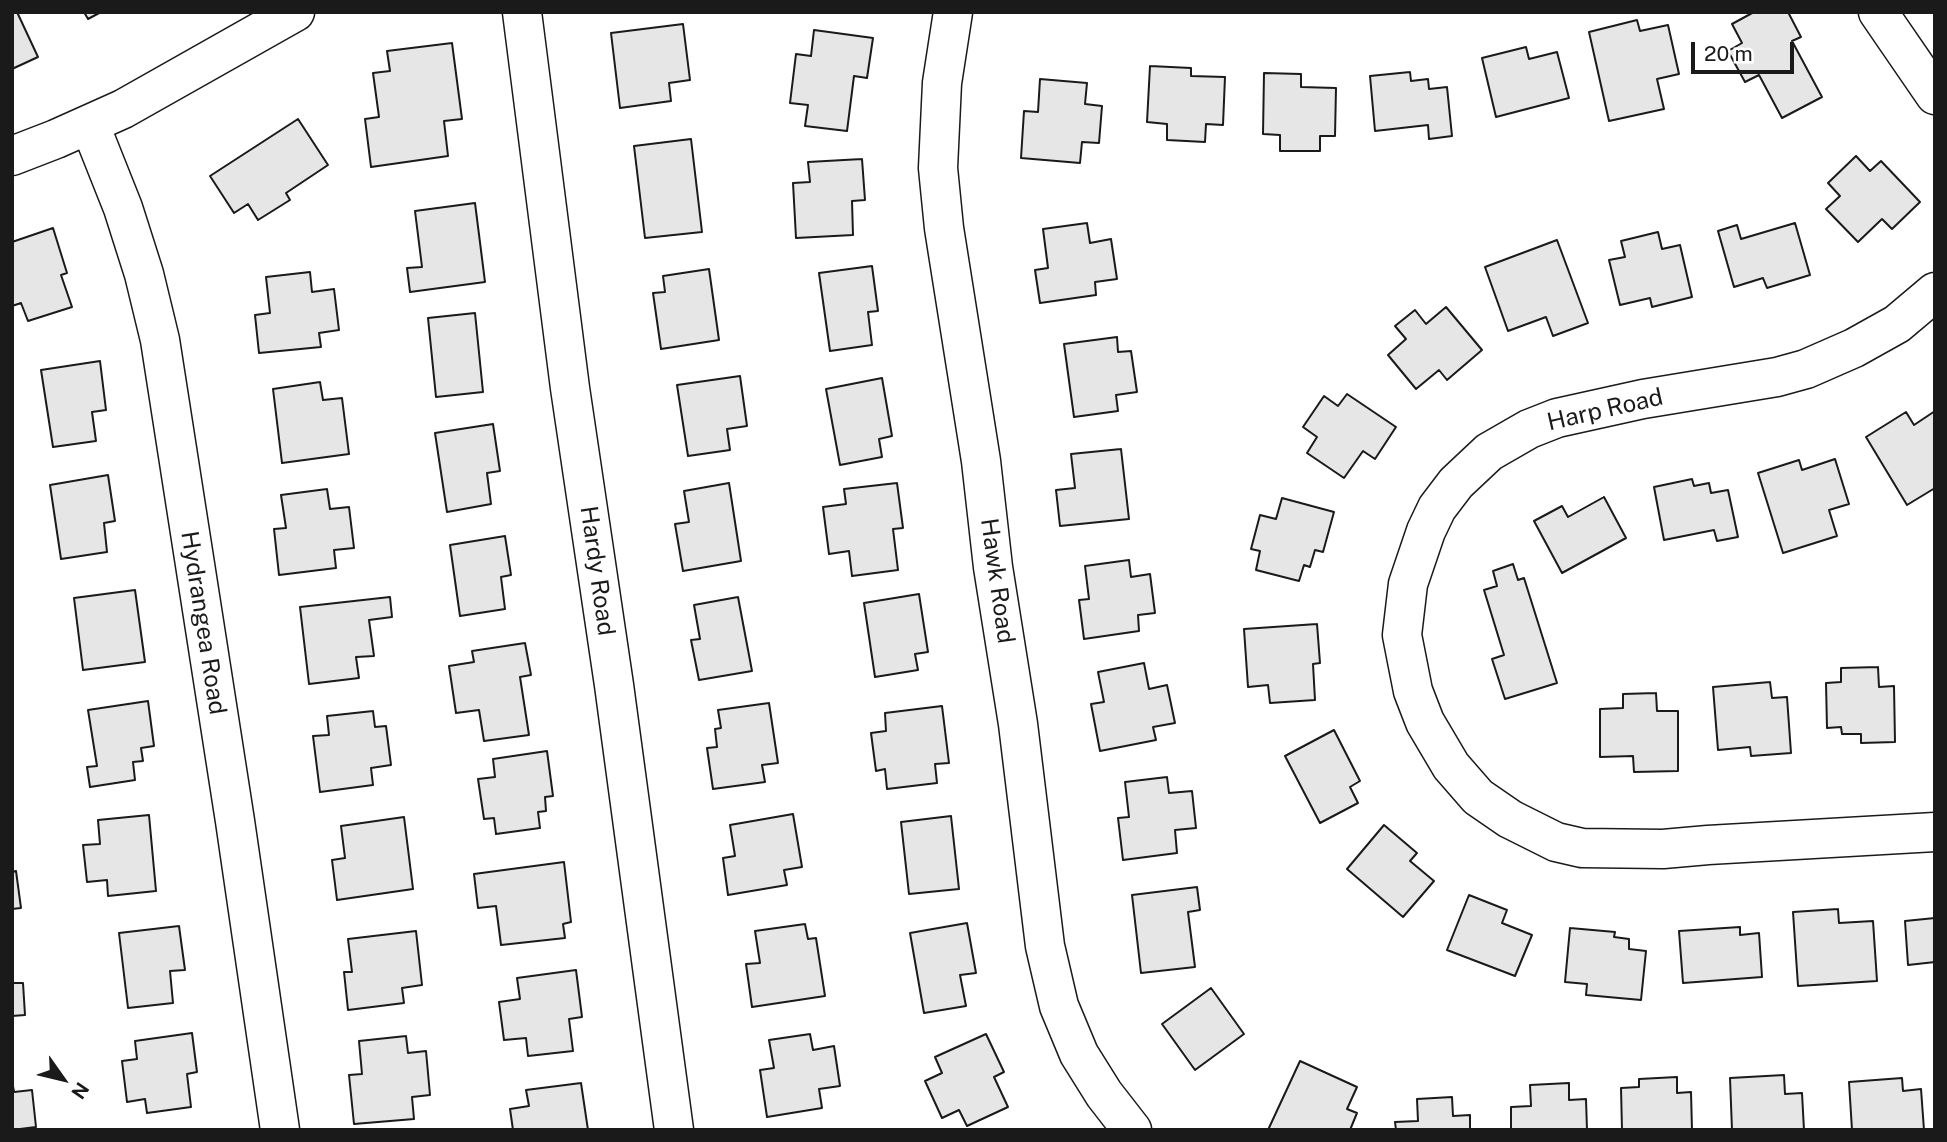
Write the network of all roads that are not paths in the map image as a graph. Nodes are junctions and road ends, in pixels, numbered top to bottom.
1 (295, 12) edge
2 (522, 12) edge
3 (953, 12) edge
4 (1878, 12) edge
5 (1935, 95) edge
6 (90, 125) junction
7 (12, 156) edge
8 (1935, 292) edge
9 (1935, 832) edge
10 (280, 1130) edge
11 (674, 1130) edge
12 (1132, 1130) edge

1 - 6 street
2 - 11 street, Hardy Road
3 - 12 street, Hawk Road
4 - 5 street
6 - 7 street
6 - 10 street, Hydrangea Road
8 - 9 street, Harp Road

